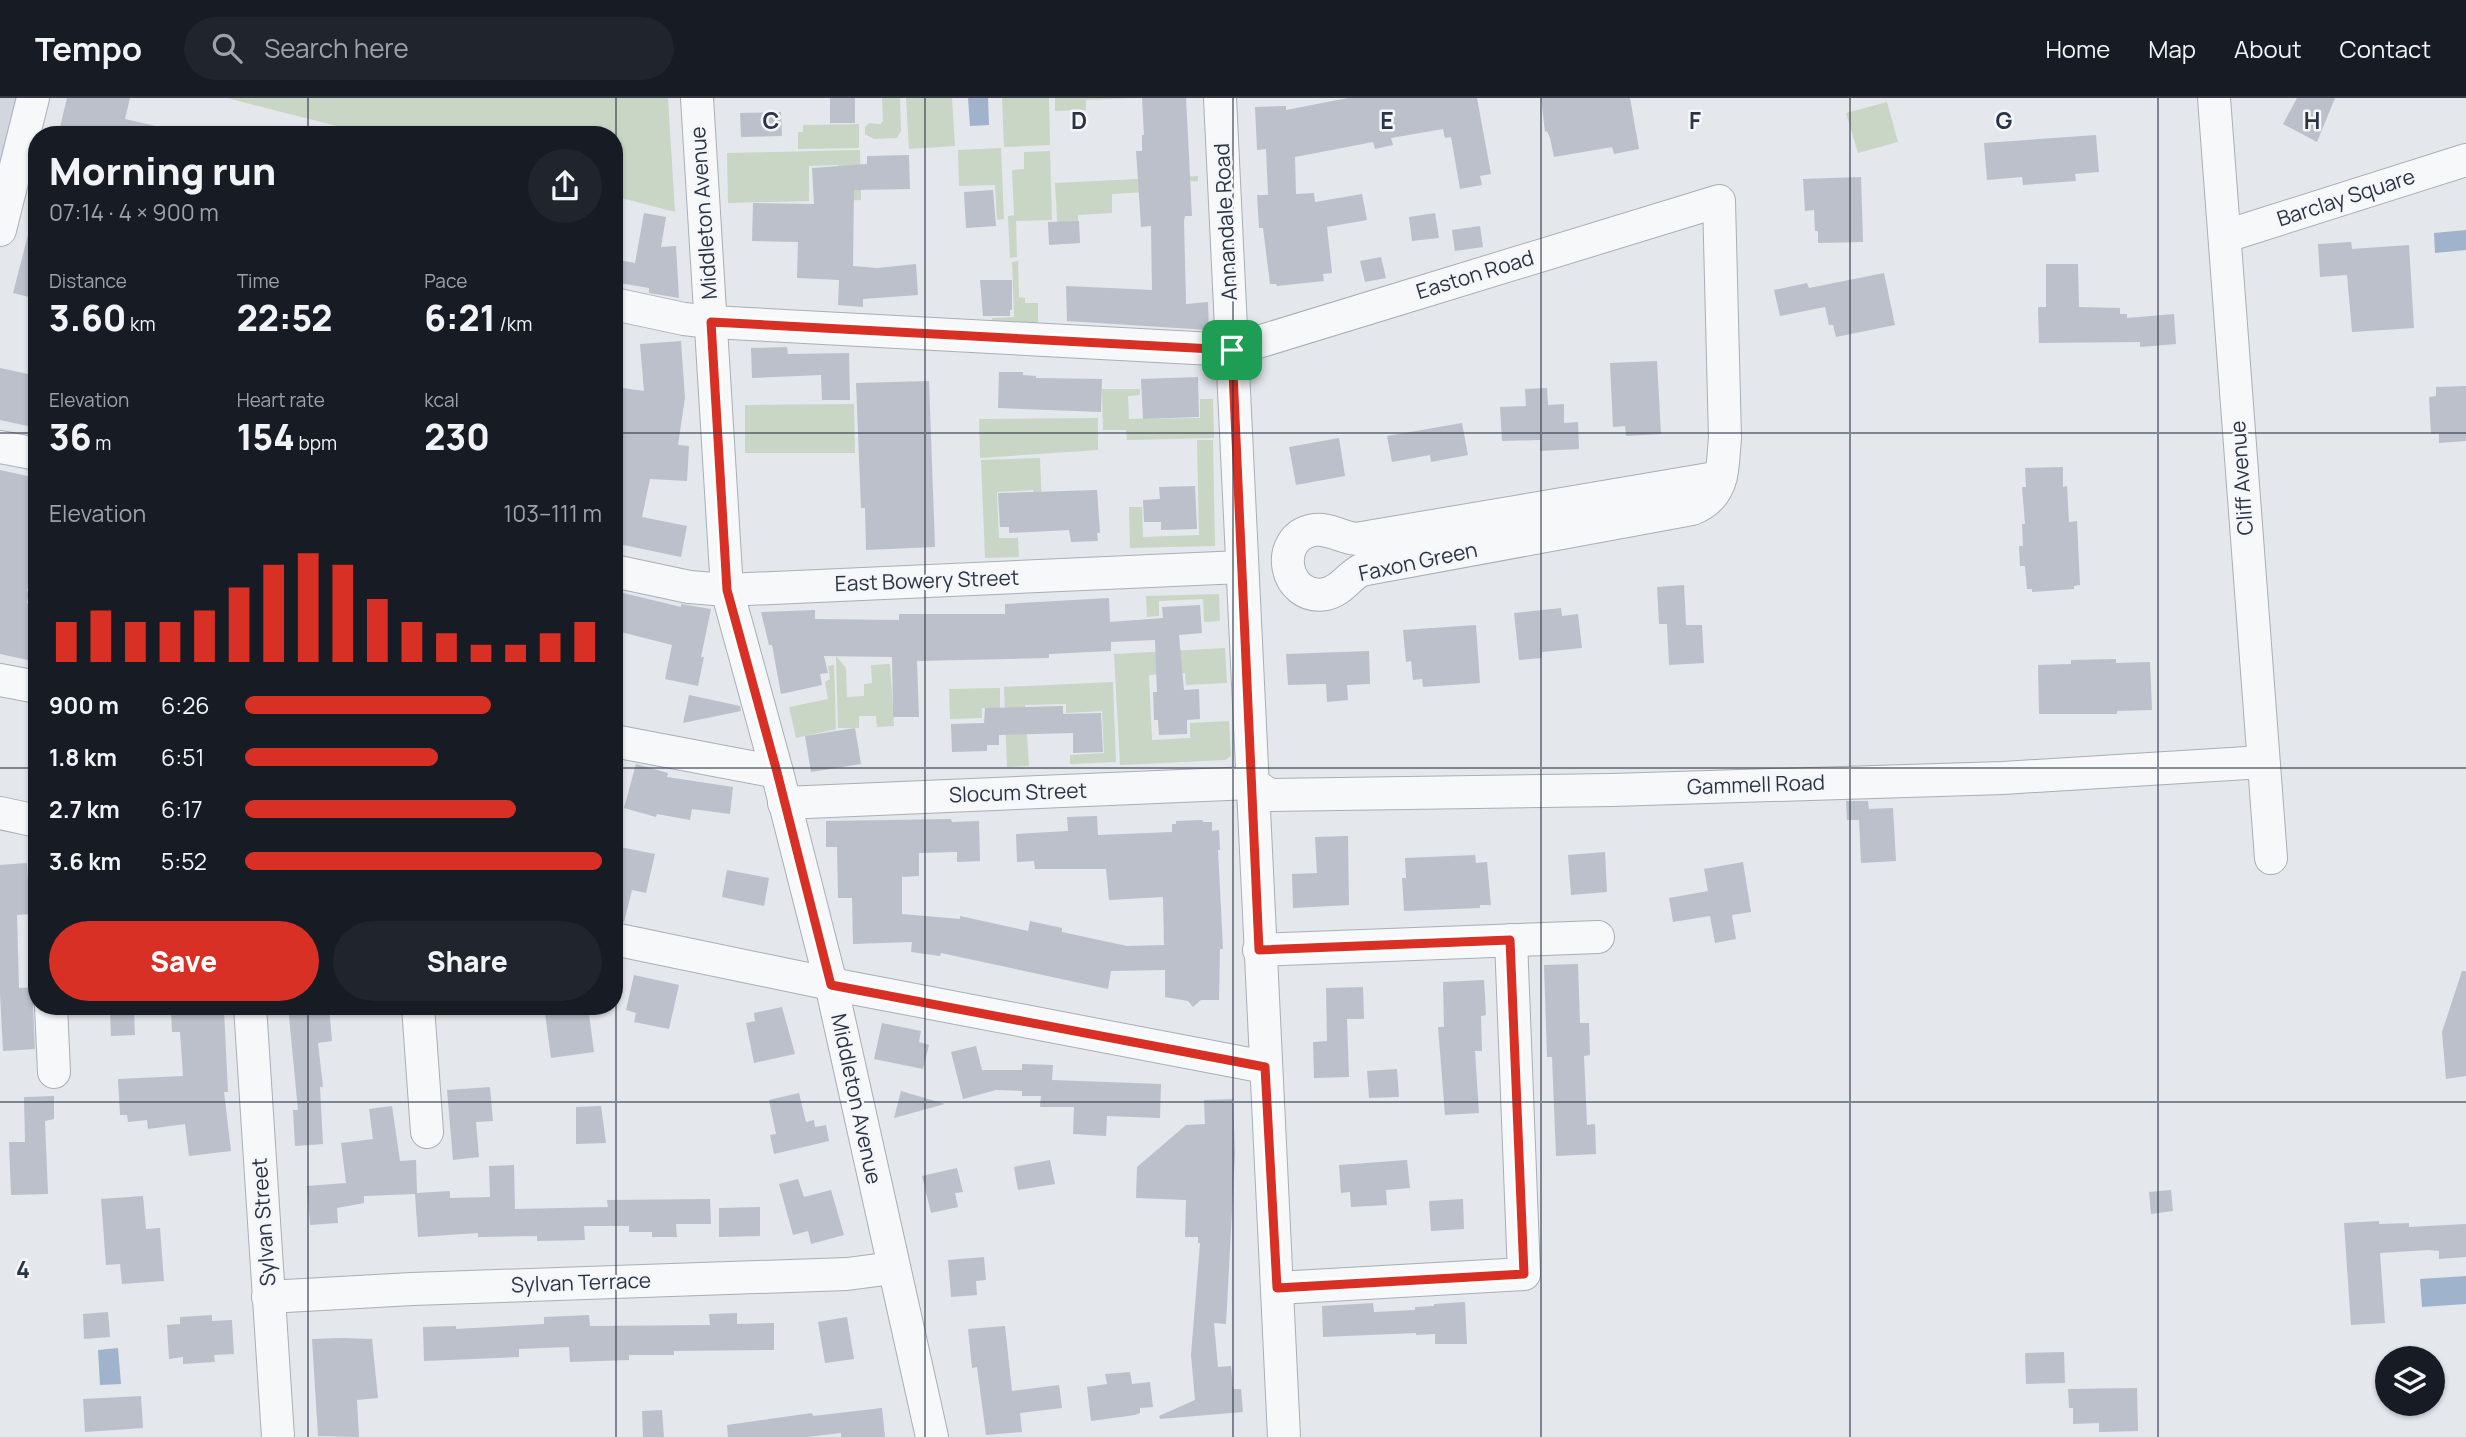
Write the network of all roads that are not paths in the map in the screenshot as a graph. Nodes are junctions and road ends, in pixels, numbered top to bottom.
1 (33, 98) edge
2 (696, 98) edge
3 (1220, 98) edge
4 (2214, 98) edge
5 (30, 126) edge
6 (28, 149) edge
7 (2466, 159) edge
8 (25, 179) edge
9 (1719, 201) joint
10 (0, 230) edge
11 (2226, 236) junction
12 (623, 306) edge
13 (711, 322) junction
14 (1232, 350) junction
15 (0, 447) edge
16 (28, 452) edge
17 (1721, 477) junction
18 (1241, 567) junction
19 (623, 573) edge
20 (727, 590) junction
21 (0, 680) edge
22 (28, 685) edge
23 (623, 743) edge
24 (2263, 762) junction
25 (777, 772) junction
26 (1251, 783) junction
27 (784, 803) junction
28 (0, 813) edge
29 (28, 819) edge
30 (2271, 858) dead end
31 (1598, 937) dead end
32 (1510, 940) junction
33 (623, 941) edge
34 (1259, 950) junction
35 (831, 985) junction
36 (51, 1015) edge
37 (251, 1015) edge
38 (419, 1015) edge
39 (1265, 1067) junction
40 (54, 1072) dead end
41 (427, 1132) dead end
42 (893, 1268) junction
43 (1277, 1288) junction
44 (268, 1297) junction
45 (278, 1437) edge
46 (932, 1437) edge
47 (1284, 1437) edge

1 - 5 street
2 - 13 street, Middleton Avenue
3 - 14 street, Annandale Road
4 - 11 street, Cliff Avenue
6 - 8 street
7 - 11 street, Barclay Square
8 - 10 street
9 - 14 street, Easton Road
9 - 17 street, Faxon Green
11 - 24 street, Cliff Avenue
12 - 13 street
13 - 14 street
13 - 20 street, Middleton Avenue
14 - 18 street, Annandale Road
15 - 16 street
17 - 17 street, Faxon Green
18 - 20 street, East Bowery Street
18 - 26 street, Annandale Road
19 - 20 street, East Bowery Street
20 - 25 street, Middleton Avenue
21 - 22 street
23 - 25 street
24 - 26 street, Gammell Road
24 - 30 street, Cliff Avenue
25 - 27 street, Middleton Avenue
26 - 27 street, Slocum Street
26 - 34 street, Annandale Road
27 - 35 street, Middleton Avenue
28 - 29 street
31 - 32 street
32 - 34 street
32 - 43 street
33 - 35 street
34 - 39 street, Annandale Road
35 - 39 street
35 - 42 street, Middleton Avenue
36 - 40 street
37 - 44 street, Sylvan Street
38 - 41 street
39 - 43 street, Annandale Road
42 - 44 street, Sylvan Terrace
42 - 46 street, Middleton Avenue
43 - 47 street, Annandale Road
44 - 45 street, Sylvan Street

